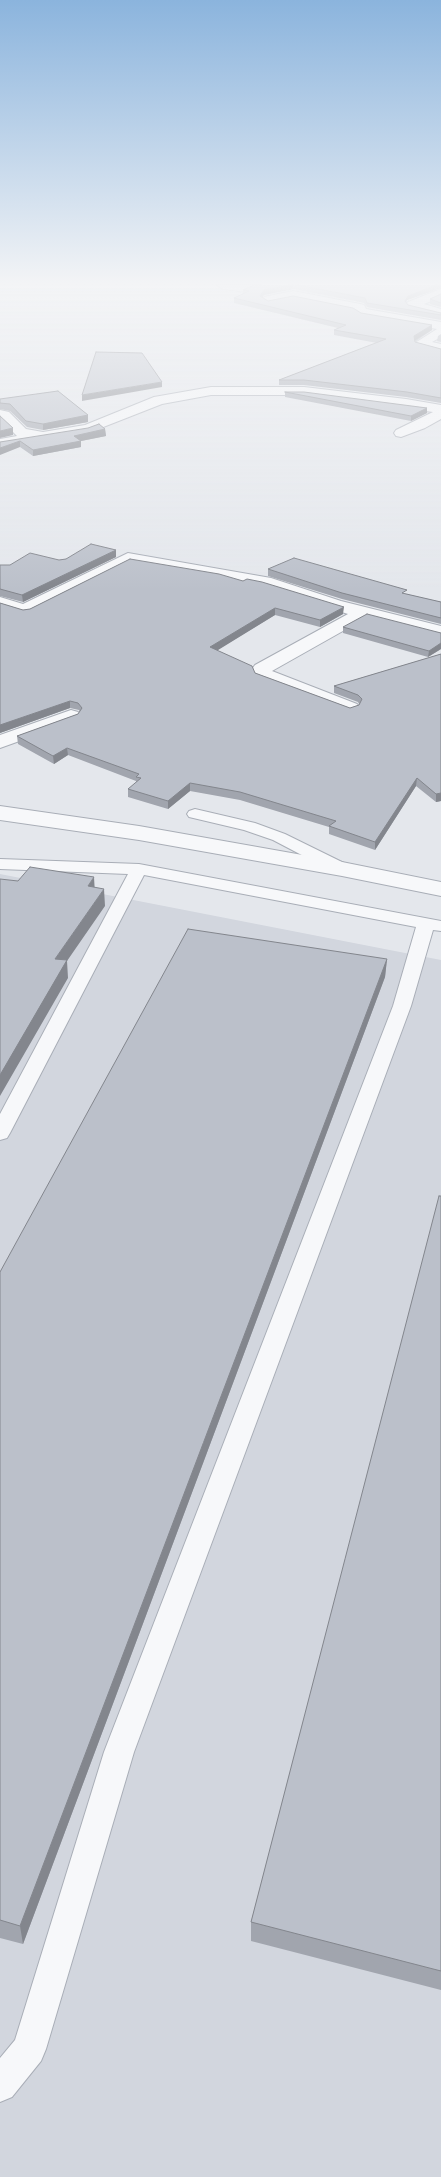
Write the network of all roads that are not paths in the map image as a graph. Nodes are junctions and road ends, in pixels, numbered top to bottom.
1 (441, 411) edge
2 (0, 414) edge
3 (401, 432) dead end
4 (41, 436) junction
5 (0, 443) edge
6 (1, 604) edge
7 (364, 612) junction
8 (441, 632) edge
9 (350, 708) edge
10 (71, 716) edge
11 (0, 742) edge
12 (0, 813) edge
13 (195, 814) dead end
14 (2, 863) edge
15 (138, 869) junction
16 (342, 869) junction
17 (441, 889) edge
18 (433, 924) edge
19 (0, 1133) edge
20 (0, 2085) edge

1 - 3 street
1 - 4 street
2 - 4 street
4 - 5 street
6 - 7 street
7 - 8 street
7 - 9 street
10 - 11 street
12 - 16 street
13 - 16 lane
14 - 15 lane
15 - 18 lane
15 - 19 lane
16 - 17 street
18 - 20 lane

